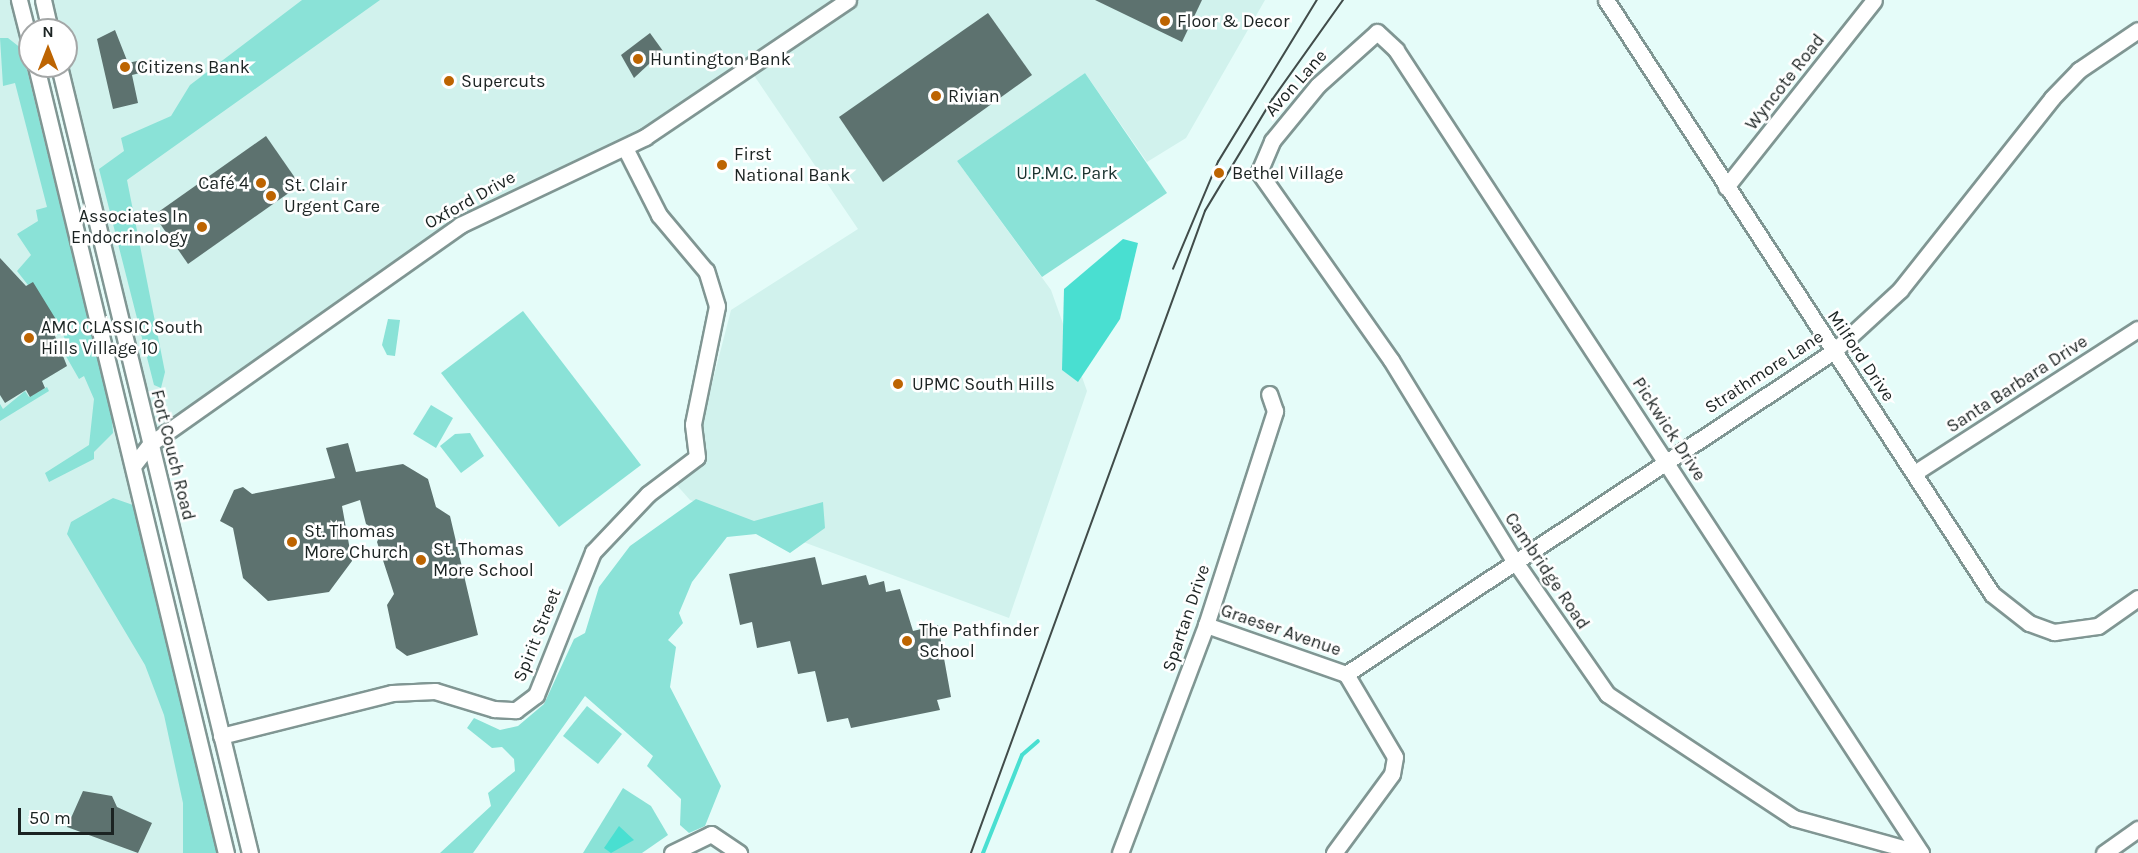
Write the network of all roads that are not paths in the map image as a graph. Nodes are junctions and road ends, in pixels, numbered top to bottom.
1 (19, 0) edge
2 (43, 0) edge
3 (848, 0) edge
4 (1606, 0) edge
5 (1874, 0) edge
6 (24, 18) edge
7 (47, 18) edge
8 (2138, 30) edge
9 (1377, 32) joint
10 (39, 78) edge
11 (62, 78) edge
12 (625, 148) junction
13 (1259, 172) joint
14 (1726, 187) junction
15 (2138, 328) edge
16 (1834, 351) junction
17 (1269, 394) dead end
18 (150, 444) junction
19 (128, 447) junction
20 (1665, 459) junction
21 (133, 466) junction
22 (1916, 472) junction
23 (1513, 559) junction
24 (2138, 598) edge
25 (1206, 625) junction
26 (1346, 674) junction
27 (221, 736) junction
28 (2138, 830) edge
29 (226, 853) edge
30 (250, 853) edge
31 (672, 853) edge
32 (739, 853) edge
33 (1120, 853) edge
34 (1334, 853) edge
35 (1921, 853) edge
36 (2104, 853) edge

1 - 6 street
2 - 7 street
3 - 12 street, Oxford Drive
4 - 14 street, Milford Drive
5 - 14 street, Wyncote Road
8 - 16 street, Strathmore Lane
9 - 13 street, Avon Lane
9 - 20 street, Pickwick Drive
10 - 19 street
11 - 18 street, Fort Couch Road
12 - 18 street, Oxford Drive
12 - 27 street, Spirit Street
13 - 23 street, Cambridge Road
14 - 16 street, Milford Drive
15 - 22 street, Santa Barbara Drive
16 - 20 street, Strathmore Lane
16 - 22 street, Milford Drive
17 - 25 street, Spartan Drive
18 - 19 street
18 - 21 street, Oxford Drive
18 - 27 street, Fort Couch Road
19 - 21 street
20 - 23 street, Strathmore Lane
20 - 35 street, Pickwick Drive
21 - 29 street
22 - 24 street, Milford Drive
23 - 26 street, Strathmore Lane
23 - 35 street, Cambridge Road
25 - 26 street, Graeser Avenue
25 - 33 street, Spartan Drive
26 - 34 street, Graeser Avenue
27 - 30 street, Fort Couch Road
28 - 36 street
31 - 32 street

